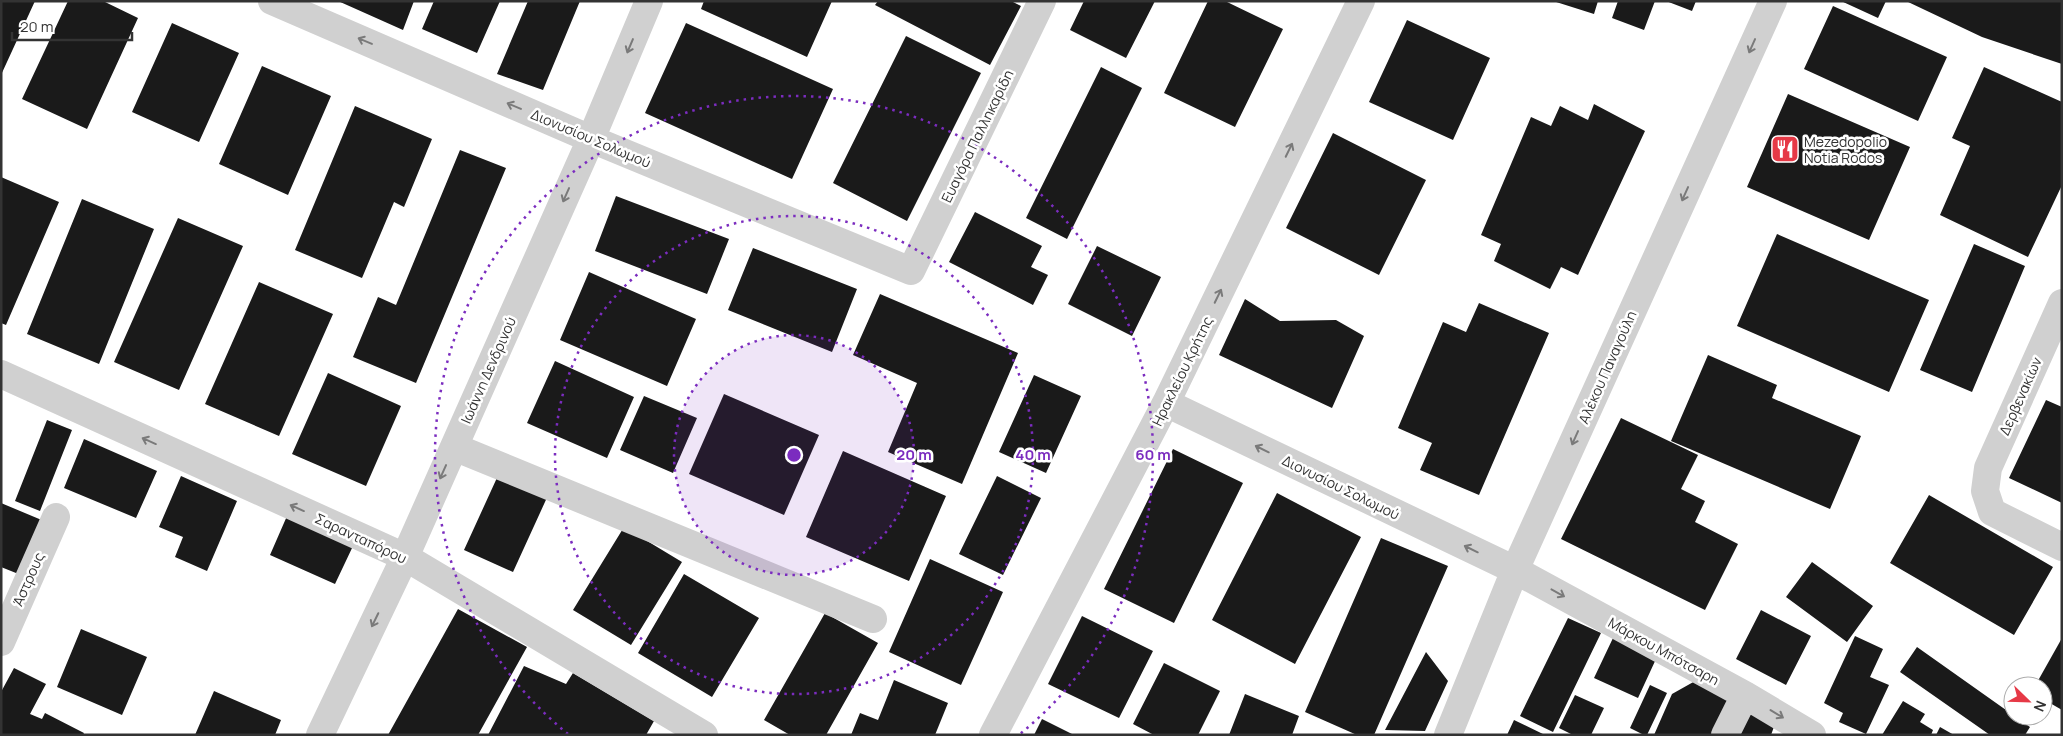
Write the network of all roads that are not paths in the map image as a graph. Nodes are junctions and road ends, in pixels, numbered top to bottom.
1 (272, 1) edge
2 (649, 1) edge
3 (1042, 1) edge
4 (1361, 1) edge
5 (1772, 1) edge
6 (591, 139) junction
7 (911, 271) joint
8 (2062, 303) edge
9 (1, 374) edge
10 (1166, 403) junction
11 (454, 447) junction
12 (56, 517) dead end
13 (2062, 547) edge
14 (405, 558) junction
15 (1515, 570) junction
16 (873, 619) dead end
17 (1, 642) edge
18 (1745, 695) junction
19 (320, 735) edge
20 (704, 735) edge
21 (993, 735) edge
22 (1448, 735) edge
23 (1725, 735) edge
24 (1812, 735) edge

6 -> 1 street, Διονυσίου Σολωμού
2 -> 6 street, Ιωάννη Δενδρινού
3 - 7 street, Ευαγόρα Παλληκαρίδη
10 -> 4 street, Ηρακλείου Κρήτης
5 -> 15 street, Αλέκου Παναγούλη
6 - 7 street, Διονυσίου Σολωμού
6 -> 11 street, Ιωάννη Δενδρινού
8 - 13 street, Δερβενακίων
14 -> 9 street, Σαρανταπόρου
15 -> 10 street, Διονυσίου Σολωμού
10 - 21 street, Ηρακλείου Κρήτης
11 -> 14 street, Ιωάννη Δενδρινού
11 - 16 street
12 - 17 street, Άστρους
14 -> 19 street, Ιωάννη Δενδρινού
14 - 20 street, Σαρανταπόρου
15 -> 18 street, Μάρκου Μπότσαρη
15 - 22 street, Αλέκου Παναγούλη
18 - 23 street
18 -> 24 street, Μάρκου Μπότσαρη

